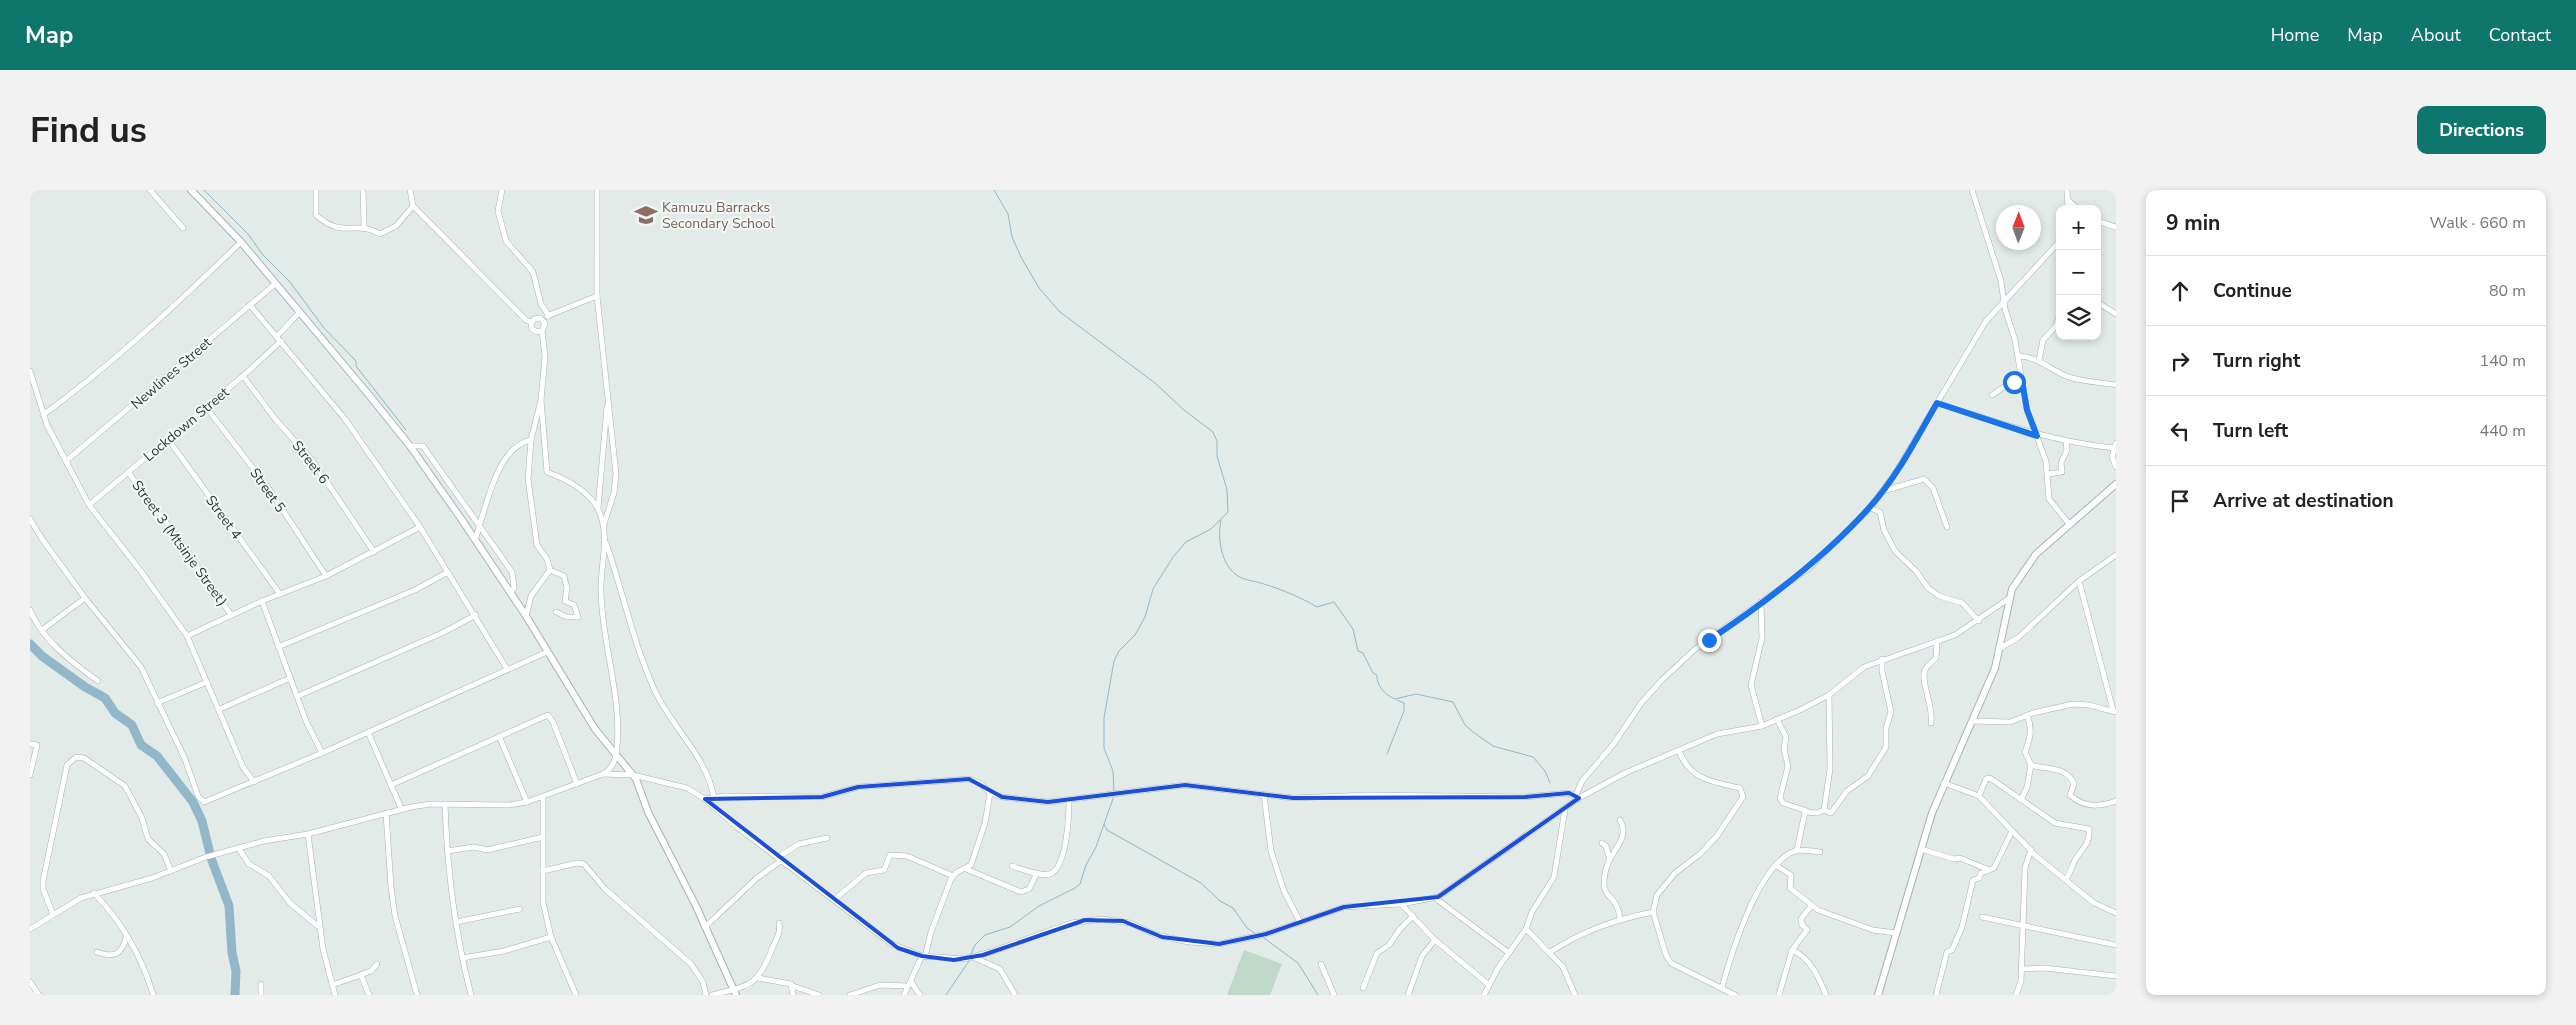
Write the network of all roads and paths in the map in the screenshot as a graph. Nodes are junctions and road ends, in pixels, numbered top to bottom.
1 (150, 190) edge
2 (192, 190) edge
3 (316, 190) edge
4 (363, 190) edge
5 (410, 190) edge
6 (502, 190) edge
7 (597, 190) edge
8 (1972, 190) edge
9 (2067, 190) edge
10 (2068, 200) junction
11 (2068, 205) edge
12 (2074, 205) edge
13 (413, 206) junction
14 (2101, 221) edge
15 (2116, 227) edge
16 (183, 228) dead end
17 (364, 228) junction
18 (240, 242) junction
19 (2056, 245) edge
20 (275, 284) junction
21 (597, 296) junction
22 (2004, 300) junction
23 (250, 305) junction
24 (2101, 305) edge
25 (300, 312) junction
26 (2116, 314) edge
27 (549, 316) junction
28 (541, 318) junction
29 (531, 322) junction
30 (2056, 326) edge
31 (542, 331) junction
32 (277, 336) junction
33 (281, 341) junction
34 (2019, 356) junction
35 (2039, 360) junction
36 (30, 371) edge
37 (243, 376) junction
38 (2022, 381) junction
39 (2116, 385) edge
40 (1992, 395) dead end
41 (608, 399) junction
42 (541, 400) junction
43 (1937, 403) junction
44 (206, 407) junction
45 (43, 415) junction
46 (2037, 436) junction
47 (168, 439) junction
48 (531, 440) junction
49 (2066, 442) junction
50 (410, 446) junction
51 (2115, 446) edge
52 (66, 461) junction
53 (2116, 467) edge
54 (128, 472) junction
55 (2048, 474) junction
56 (2116, 484) edge
57 (1882, 491) junction
58 (89, 506) junction
59 (598, 508) junction
60 (1870, 508) junction
61 (30, 519) edge
62 (604, 524) junction
63 (2070, 524) junction
64 (480, 526) junction
65 (420, 527) junction
66 (1947, 527) dead end
67 (475, 540) junction
68 (605, 540) junction
69 (374, 552) junction
70 (2114, 557) edge
71 (2116, 564) edge
72 (550, 570) junction
73 (448, 572) junction
74 (326, 576) junction
75 (2079, 581) junction
76 (510, 592) junction
77 (280, 594) junction
78 (85, 598) junction
79 (2008, 599) junction
80 (262, 601) junction
81 (1761, 602) junction
82 (30, 610) edge
83 (556, 612) dead end
84 (231, 615) junction
85 (476, 615) junction
86 (526, 616) junction
87 (1979, 620) junction
88 (42, 630) junction
89 (187, 636) junction
90 (1937, 641) junction
91 (278, 647) junction
92 (2000, 649) junction
93 (547, 652) junction
94 (1882, 659) junction
95 (507, 668) junction
96 (290, 678) junction
97 (98, 681) dead end
98 (207, 682) junction
99 (1829, 694) junction
100 (298, 696) junction
101 (157, 703) junction
102 (220, 710) junction
103 (2114, 711) edge
104 (2027, 715) junction
105 (1777, 719) junction
106 (1972, 721) junction
107 (1932, 723) dead end
108 (1762, 726) junction
109 (368, 732) junction
110 (499, 736) junction
111 (30, 744) edge
112 (1679, 751) junction
113 (322, 753) junction
114 (616, 757) junction
115 (2031, 765) junction
116 (603, 774) junction
117 (30, 775) edge
118 (633, 775) junction
119 (254, 782) junction
120 (1944, 782) junction
121 (577, 784) junction
122 (391, 785) junction
123 (990, 793) junction
124 (1264, 795) junction
125 (1578, 796) junction
126 (1979, 796) junction
127 (543, 797) junction
128 (714, 797) junction
129 (705, 799) junction
130 (1070, 800) junction
131 (2021, 800) junction
132 (2116, 801) edge
133 (527, 802) junction
134 (445, 804) junction
135 (401, 808) junction
136 (1565, 809) junction
137 (1824, 810) junction
138 (1808, 811) junction
139 (386, 812) junction
140 (1620, 820) dead end
141 (2012, 831) junction
142 (308, 834) junction
143 (543, 837) junction
144 (827, 838) dead end
145 (1602, 843) dead end
146 (239, 849) junction
147 (1921, 849) junction
148 (1797, 850) junction
149 (2031, 850) junction
150 (447, 851) junction
151 (1820, 852) dead end
152 (780, 858) junction
153 (1609, 858) junction
154 (1012, 866) dead end
155 (1777, 866) junction
156 (966, 869) junction
157 (1989, 870) junction
158 (171, 871) junction
159 (544, 871) junction
160 (1037, 873) junction
161 (953, 876) junction
162 (2066, 879) junction
163 (94, 893) junction
164 (1435, 898) junction
165 (835, 899) junction
166 (1400, 904) junction
167 (1811, 906) junction
168 (520, 909) dead end
169 (1654, 912) junction
170 (2116, 913) edge
171 (53, 914) junction
172 (1413, 916) junction
173 (1982, 917) dead end
174 (1620, 918) junction
175 (456, 922) junction
176 (1300, 922) junction
177 (779, 923) dead end
178 (2024, 926) junction
179 (705, 927) junction
180 (320, 928) junction
181 (30, 929) edge
182 (1526, 929) junction
183 (1896, 933) junction
184 (126, 936) junction
185 (551, 937) junction
186 (1435, 940) junction
187 (2116, 945) edge
188 (1792, 950) junction
189 (97, 952) dead end
190 (1550, 952) junction
191 (1509, 953) junction
192 (923, 957) junction
193 (975, 957) junction
194 (462, 958) junction
195 (377, 964) dead end
196 (1320, 964) dead end
197 (2021, 969) junction
198 (359, 975) junction
199 (2116, 976) edge
200 (758, 978) junction
201 (30, 982) edge
202 (261, 984) dead end
203 (909, 984) junction
204 (332, 985) junction
205 (1489, 985) junction
206 (793, 986) junction
207 (1363, 988) dead end
208 (1722, 988) junction
209 (734, 992) edge
210 (39, 995) edge
211 (153, 995) edge
212 (261, 995) edge
213 (335, 995) edge
214 (369, 995) edge
215 (417, 995) edge
216 (471, 995) edge
217 (576, 995) edge
218 (706, 995) edge
219 (712, 995) edge
220 (794, 995) edge
221 (819, 995) edge
222 (850, 995) edge
223 (904, 995) edge
224 (920, 995) edge
225 (1015, 995) edge
226 (1334, 995) edge
227 (1408, 995) edge
228 (1484, 995) edge
229 (1575, 995) edge
230 (1735, 995) edge
231 (1779, 995) edge
232 (1826, 995) edge
233 (1878, 995) edge
234 (1936, 995) edge
235 (2016, 995) edge

1 - 16 street
2 - 18 street
3 - 17 street
4 - 17 street
5 - 13 street
6 - 27 street
7 - 21 street
8 - 22 street
9 - 10 street
10 - 11 street
10 - 12 street
13 - 17 street
13 - 29 street
14 - 15 street
18 - 20 street
18 - 45 street
19 - 22 street
20 - 23 street, Newlines Street
20 - 25 street
21 - 27 street
21 - 41 street
22 - 34 street
22 - 43 street
23 - 32 street
23 - 52 street, Newlines Street
24 - 26 street
25 - 32 street
25 - 50 street
27 - 28 street
28 - 29 street
28 - 31 street
29 - 31 street
30 - 35 street
31 - 42 street
32 - 33 street
33 - 37 street, Lockdown Street
33 - 65 street
34 - 35 street
34 - 38 street
35 - 39 street
36 - 45 street
37 - 44 street, Lockdown Street
37 - 69 street, Street 6
38 - 40 street
38 - 46 street
41 - 59 street
41 - 62 street
42 - 48 street
42 - 59 street
43 - 46 street
43 - 57 street
44 - 47 street, Lockdown Street
44 - 74 street, Street 5
45 - 52 street
46 - 49 street
46 - 55 street
47 - 54 street, Lockdown Street
47 - 77 street, Street 4
48 - 64 street
48 - 72 street
49 - 51 street
49 - 55 street
50 - 64 street
50 - 67 street
51 - 53 street
52 - 58 street
54 - 58 street, Lockdown Street
54 - 84 street, Street 3 (Mtsinje Street)
55 - 63 street
56 - 63 street
57 - 60 street
57 - 66 street
58 - 89 street
59 - 62 street
60 - 81 street
60 - 87 street
61 - 78 street
62 - 68 street
63 - 79 street
64 - 67 street
64 - 76 street
65 - 69 street
65 - 73 street
67 - 76 street
68 - 114 street
68 - 128 street
69 - 74 street
70 - 71 street
70 - 75 street
72 - 83 street
72 - 86 street
73 - 85 street
73 - 91 street
74 - 77 street
75 - 92 street
75 - 103 street
76 - 86 street
77 - 80 street
78 - 88 street
78 - 101 street
79 - 87 street
79 - 92 street
80 - 84 street
80 - 91 street
81 - 108 street
81 - 125 street
82 - 88 street
84 - 89 street
85 - 95 street
85 - 100 street
86 - 93 street
87 - 90 street
88 - 97 street
89 - 98 street
90 - 94 street
90 - 107 street
91 - 96 street
92 - 106 street
93 - 95 street
93 - 114 street
94 - 99 street
94 - 137 street
95 - 109 street
96 - 100 street
96 - 102 street
98 - 101 street
98 - 102 street
99 - 105 street
99 - 137 street
100 - 113 street
101 - 119 street
102 - 119 street
103 - 104 street
104 - 106 street
104 - 115 street
105 - 108 street
105 - 138 street
106 - 120 street
108 - 112 street
109 - 113 street
109 - 122 street
110 - 121 street
110 - 122 street
110 - 133 street
111 - 117 street
112 - 125 street
112 - 169 street
113 - 119 street
114 - 116 street
114 - 118 street
115 - 131 street
115 - 132 street
116 - 118 street
116 - 121 street
118 - 129 street
118 - 179 street
120 - 126 street
120 - 147 street
121 - 127 street
122 - 135 street
123 - 128 street
123 - 130 street
123 - 156 street
124 - 125 street
124 - 130 street
124 - 176 street
125 - 136 street
126 - 131 street
126 - 141 street
127 - 133 street
127 - 143 street
128 - 129 street
129 - 152 street
130 - 160 street
131 - 162 street
133 - 134 street
134 - 135 street
134 - 150 street
135 - 139 street
136 - 164 street
136 - 182 street
137 - 138 street
138 - 148 street
139 - 142 street
139 - 215 street
140 - 153 street
141 - 149 street
141 - 157 street
142 - 146 street
142 - 180 street
143 - 150 street
143 - 159 street
144 - 152 street
145 - 153 street
146 - 158 street
146 - 180 street
147 - 157 street
147 - 183 street
148 - 151 street
148 - 155 street
149 - 162 street
149 - 178 street
150 - 175 street
152 - 165 street
152 - 179 street
153 - 174 street
154 - 160 street
155 - 167 street
155 - 208 street
156 - 160 street
156 - 161 street
157 - 234 street
158 - 163 street
158 - 171 street
159 - 185 street
159 - 218 street
161 - 165 street
161 - 192 street
162 - 170 street
163 - 171 street
163 - 184 street
164 - 166 street
164 - 191 street
165 - 192 street
166 - 172 street
166 - 176 street
167 - 183 street
167 - 188 street
168 - 175 street
169 - 174 street
169 - 208 street
171 - 181 street
172 - 186 street
172 - 207 street
173 - 178 street
174 - 190 street
175 - 194 street
176 - 193 street
177 - 200 street
178 - 187 street
178 - 197 street
179 - 209 street
180 - 204 street
182 - 190 street
182 - 191 street
183 - 233 street
184 - 189 street
184 - 211 street
185 - 194 street
185 - 217 street
186 - 205 street
186 - 227 street
188 - 231 street
188 - 232 street
190 - 229 street
191 - 205 street
192 - 193 street
192 - 203 street
193 - 225 street
194 - 216 street
195 - 198 street
196 - 226 street
197 - 199 street
197 - 235 street
198 - 204 street
198 - 214 street
200 - 206 street
200 - 209 street
201 - 210 street
202 - 212 street
203 - 222 street
203 - 223 street
203 - 224 street
204 - 213 street
205 - 228 street
206 - 220 street
206 - 221 street
208 - 230 street
209 - 219 street

